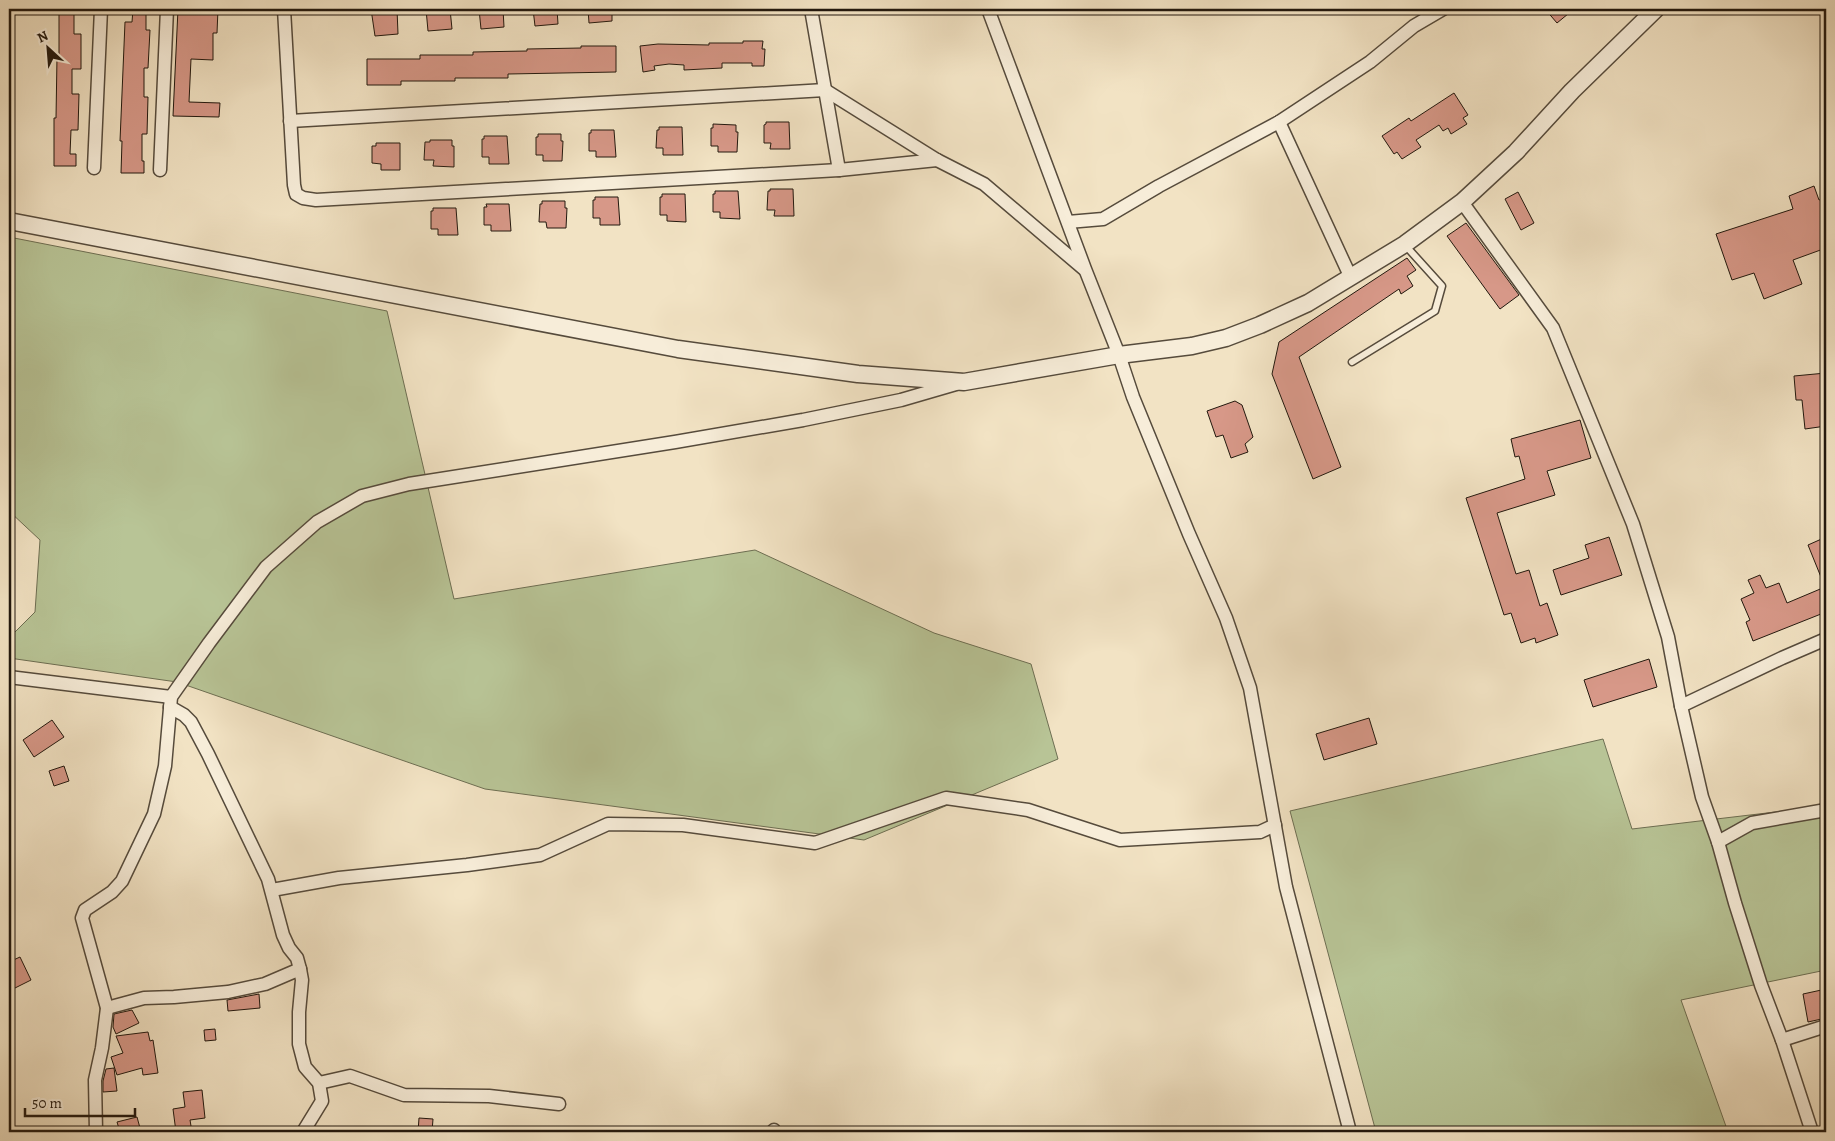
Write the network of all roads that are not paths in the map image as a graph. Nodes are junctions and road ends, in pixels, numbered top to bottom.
1 (101, 9) edge
2 (167, 9) edge
3 (284, 9) edge
4 (811, 9) edge
5 (988, 9) edge
6 (1443, 9) edge
7 (1656, 9) edge
8 (825, 90) junction
9 (290, 121) junction
10 (1279, 122) junction
11 (937, 160) junction
12 (94, 168) dead end
13 (160, 170) dead end
14 (839, 170) junction
15 (1462, 202) junction
16 (9, 221) edge
17 (1068, 222) junction
18 (1405, 244) junction
19 (1085, 269) junction
20 (1351, 278) junction
21 (1119, 355) junction
22 (1352, 362) dead end
23 (964, 382) junction
24 (1826, 639) edge
25 (9, 677) edge
26 (171, 702) junction
27 (1681, 706) junction
28 (1826, 810) edge
29 (1276, 825) junction
30 (1718, 842) junction
31 (272, 890) junction
32 (300, 968) junction
33 (107, 1008) junction
34 (1826, 1026) edge
35 (1782, 1040) junction
36 (319, 1083) junction
37 (559, 1104) dead end
38 (96, 1132) edge
39 (303, 1132) edge
40 (1350, 1132) edge
41 (1812, 1132) edge

1 - 12 street
2 - 13 street
3 - 9 street
4 - 8 street
5 - 17 street
6 - 10 street
7 - 15 street
8 - 9 street
8 - 11 street
8 - 14 street
9 - 14 street
10 - 17 street
10 - 20 street
11 - 14 street
11 - 19 street
15 - 18 street
15 - 27 street
16 - 23 street
17 - 19 street
18 - 20 street
18 - 22 lane
19 - 21 street
20 - 21 street
21 - 23 street
21 - 29 street
23 - 26 street
24 - 27 street
25 - 26 street
26 - 31 street
26 - 33 street
27 - 30 street
28 - 30 street
29 - 31 street
29 - 40 street
30 - 35 street
31 - 32 street
32 - 33 street
32 - 36 street
33 - 38 street
34 - 35 street
35 - 41 street
36 - 37 street
36 - 39 street

